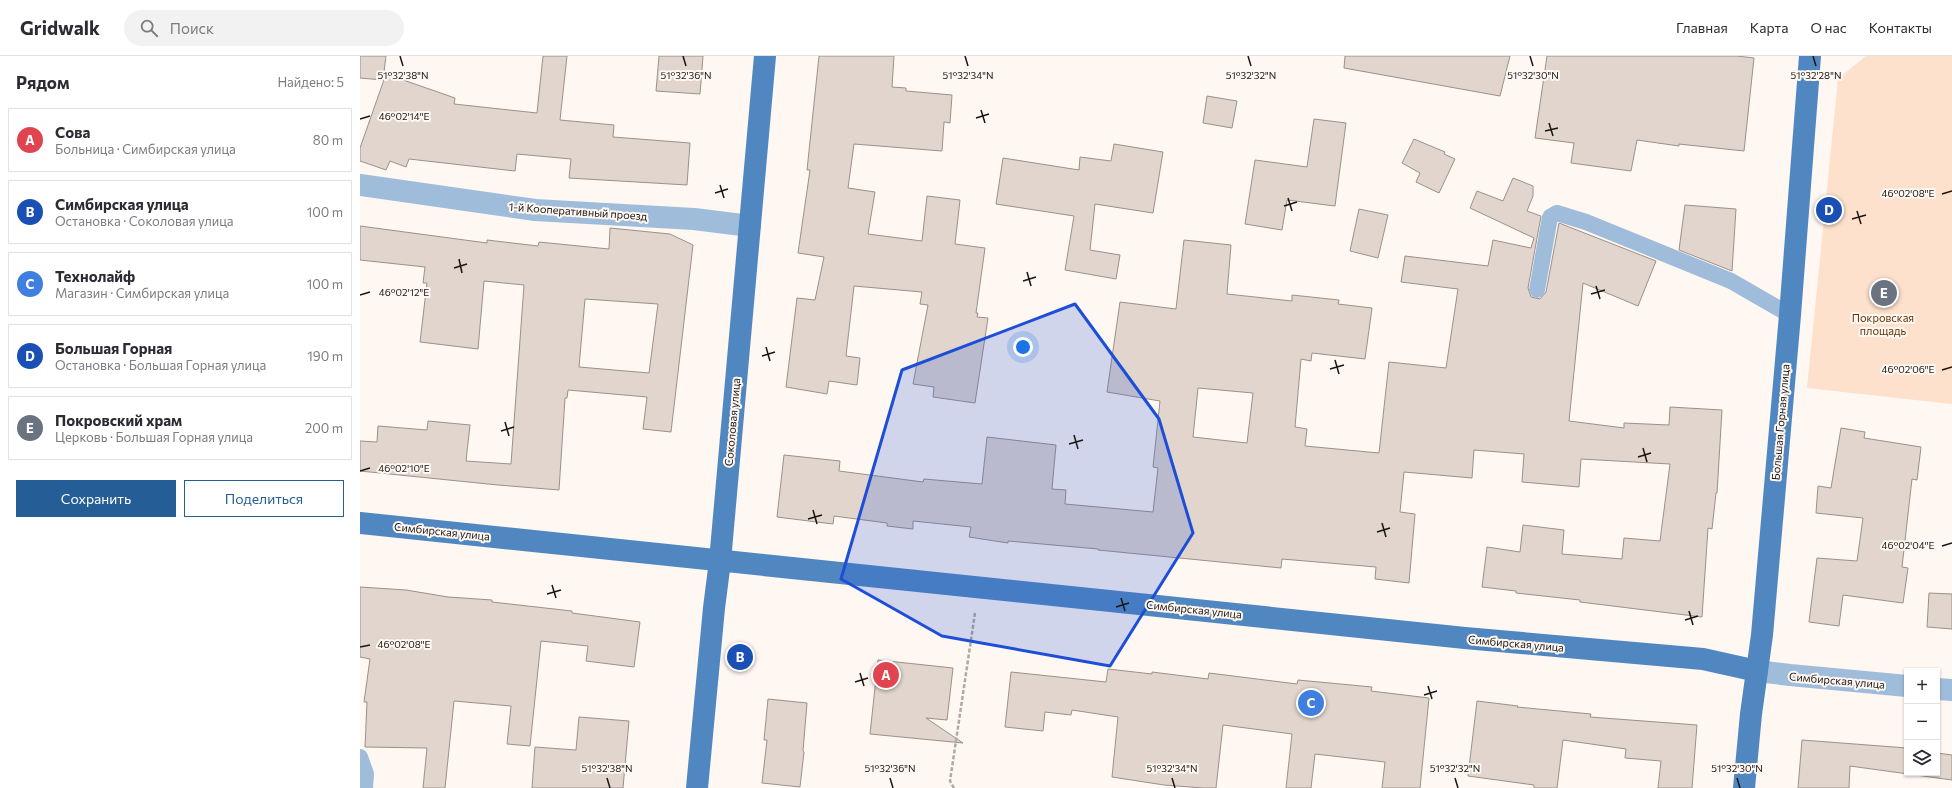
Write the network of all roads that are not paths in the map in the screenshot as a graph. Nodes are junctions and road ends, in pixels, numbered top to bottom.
1 (765, 56) edge
2 (1810, 56) edge
3 (360, 185) edge
4 (750, 226) junction
5 (1537, 290) dead end
6 (1790, 315) junction
7 (360, 523) edge
8 (720, 561) junction
9 (1757, 670) junction
10 (1904, 686) edge
11 (1940, 689) edge
12 (1952, 690) edge
13 (360, 757) edge
14 (365, 788) edge
15 (697, 788) edge
16 (1744, 788) edge

1 - 4 main road, Соколовая улица
2 - 6 main road, Большая Горная улица
3 - 4 street, 1-й Кооперативный проезд
4 - 8 main road, Соколовая улица
5 - 6 lane
6 - 9 main road, Большая Горная улица
7 - 8 main road, Симбирская улица
8 - 9 main road, Симбирская улица
8 - 15 main road, Соколовая улица
9 - 10 street, Симбирская улица
9 - 16 main road, Большая Горная улица
11 - 12 street
13 - 14 lane

